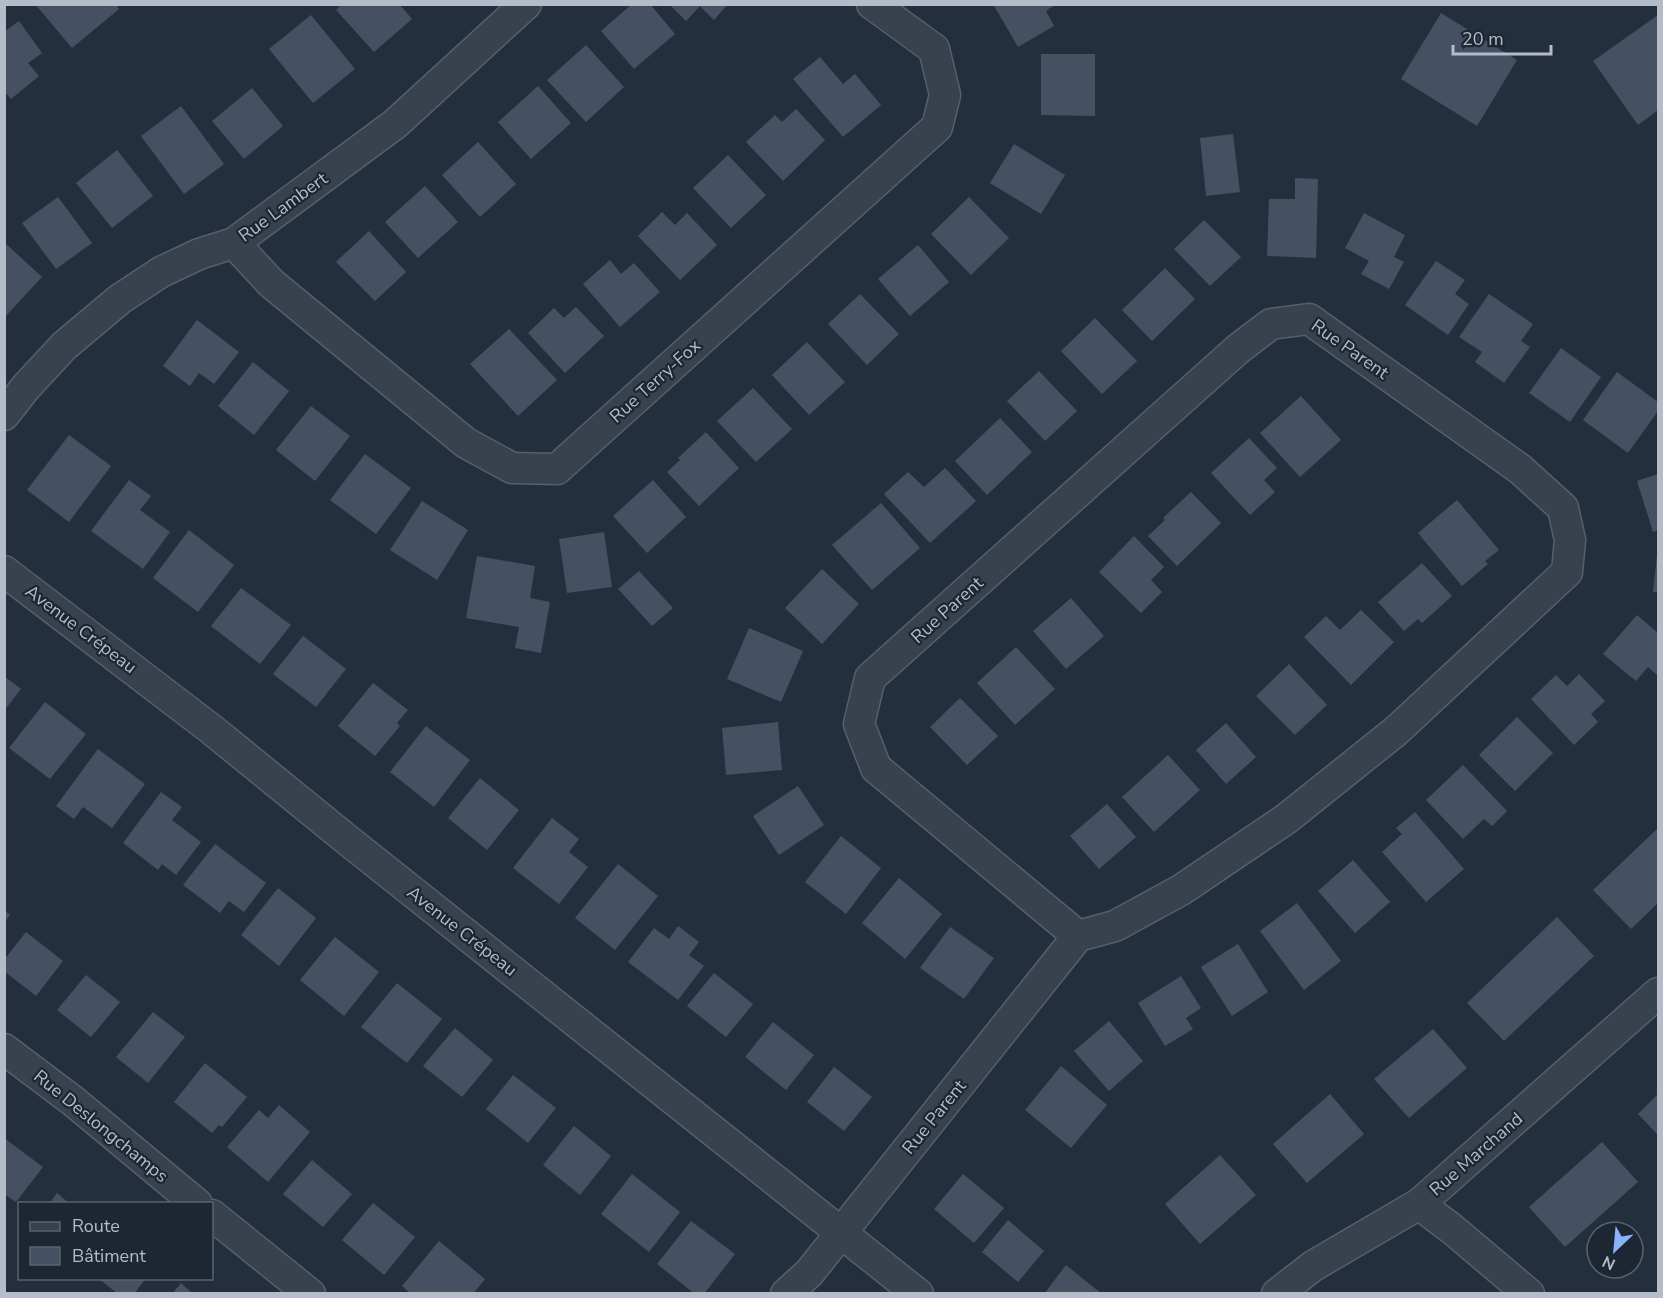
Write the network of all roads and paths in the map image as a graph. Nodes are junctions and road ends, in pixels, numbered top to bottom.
1 (526, 4) edge
2 (872, 4) edge
3 (234, 243) junction
4 (4, 415) edge
5 (4, 571) edge
6 (1078, 936) junction
7 (1659, 993) edge
8 (4, 1049) edge
9 (196, 1202) edge
10 (1419, 1204) junction
11 (213, 1216) edge
12 (840, 1232) junction
13 (310, 1293) edge
14 (786, 1293) edge
15 (918, 1293) edge
16 (1277, 1293) edge
17 (1529, 1293) edge

1 - 3 street, Rue Lambert
2 - 3 street, Rue Terry-Fox
3 - 4 street, Rue Lambert
5 - 12 street, Avenue Crépeau
6 - 6 street, Rue Parent
6 - 12 street, Rue Parent
7 - 10 street, Rue Marchand
8 - 9 street, Rue Deslongchamps
10 - 16 street, Rue Marchand
10 - 17 street
11 - 13 street
12 - 14 street, Rue Parent
12 - 15 street, Avenue Crépeau

